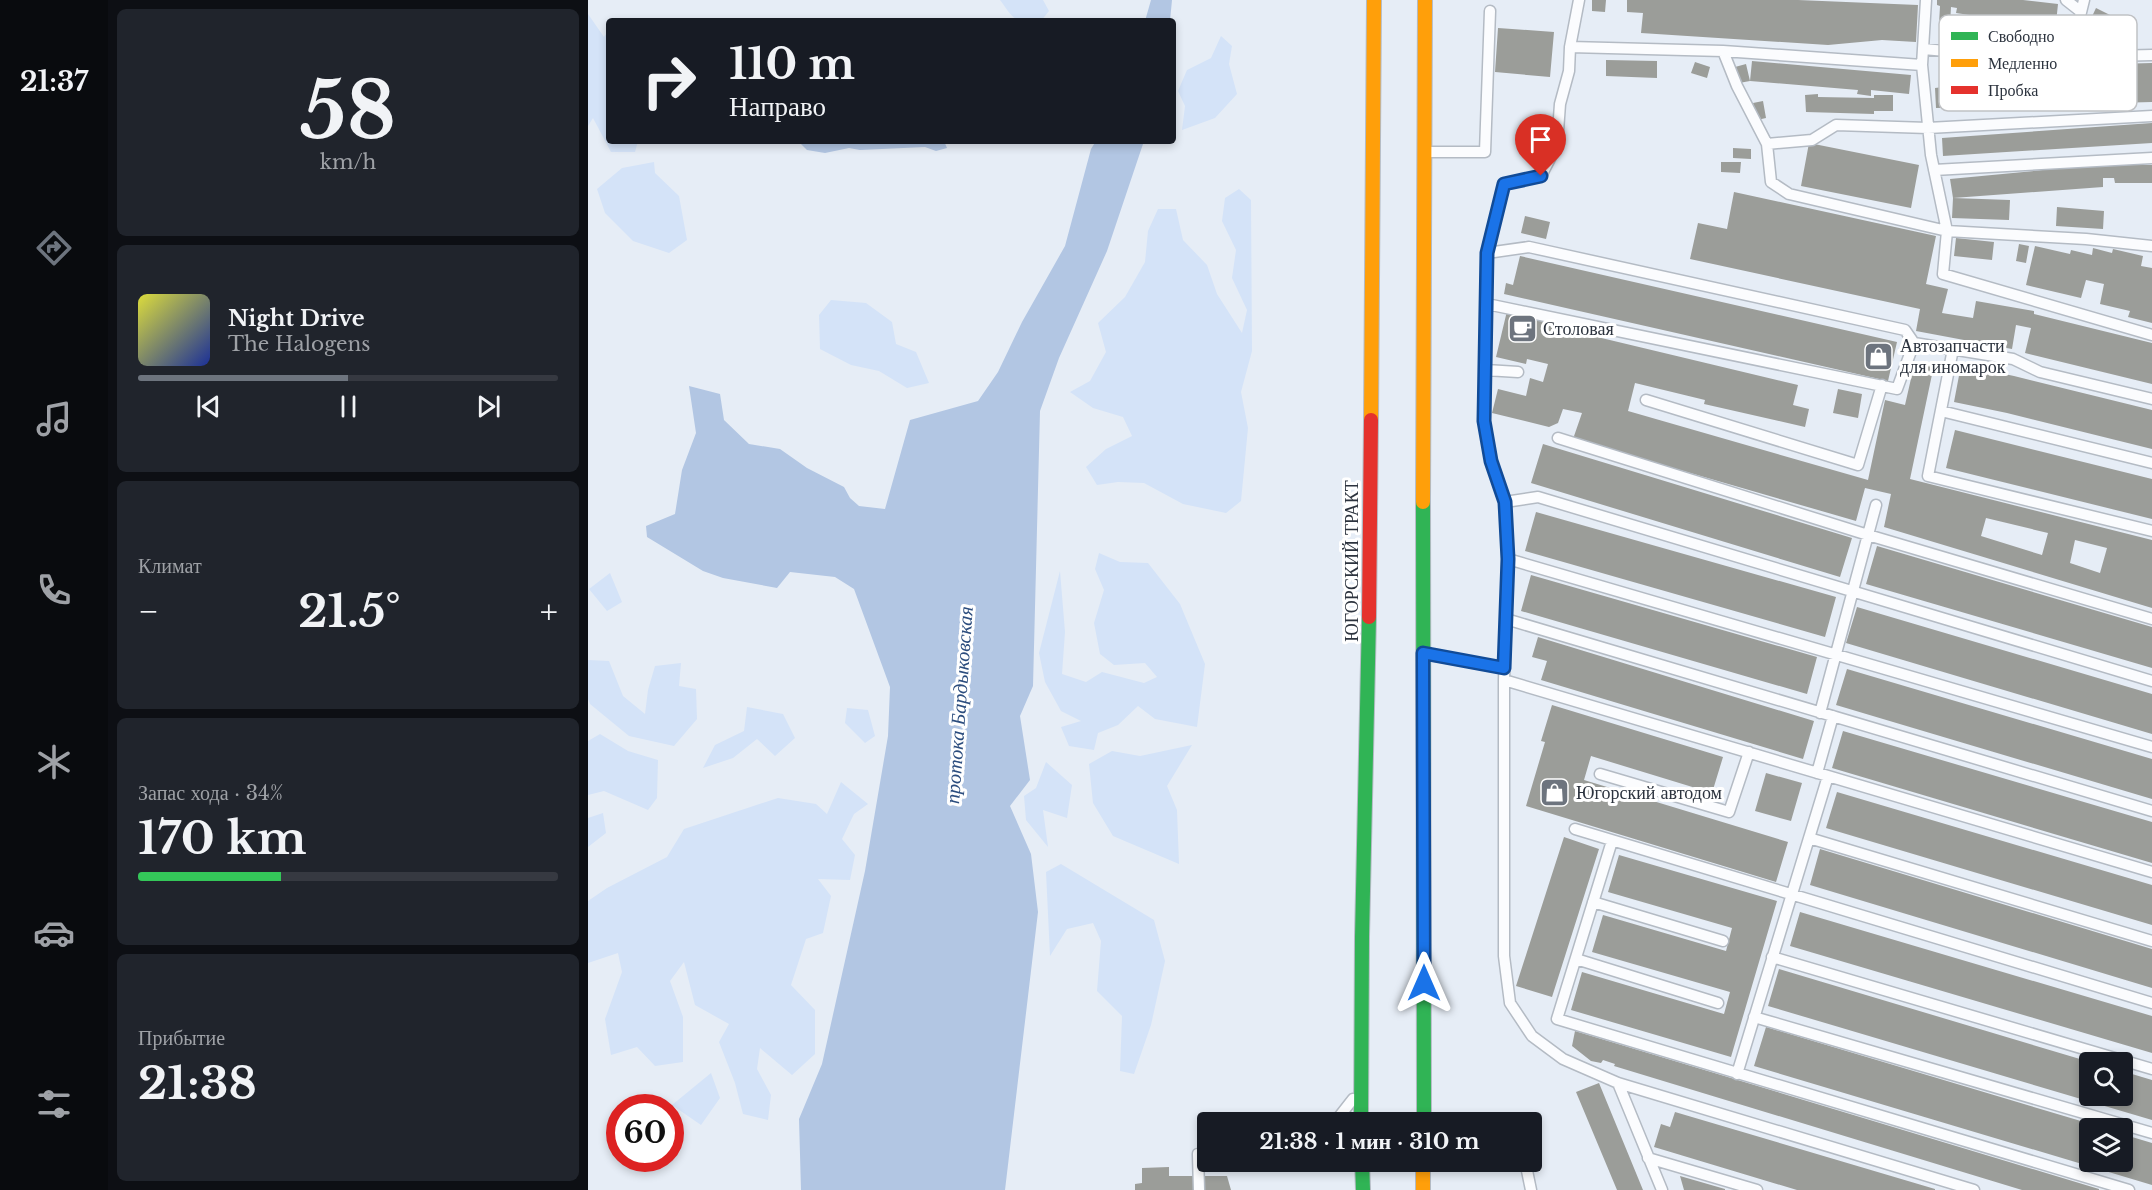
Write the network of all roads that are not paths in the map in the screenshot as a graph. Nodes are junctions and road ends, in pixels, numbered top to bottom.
1 (1374, 0) edge
2 (1425, 0) edge
3 (1580, 0) edge
4 (1926, 0) edge
5 (2066, 0) edge
6 (2084, 0) edge
7 (2080, 11) junction
8 (1490, 12) dead end
9 (2079, 15) edge
10 (1570, 46) junction
11 (1923, 49) junction
12 (1939, 50) edge
13 (1723, 51) junction
14 (2137, 55) edge
15 (2152, 55) edge
16 (1922, 65) junction
17 (2152, 117) edge
18 (1928, 128) junction
19 (1767, 144) junction
20 (1424, 152) junction
21 (2152, 158) edge
22 (1934, 170) junction
23 (1947, 231) junction
24 (2152, 246) edge
25 (1487, 253) junction
26 (1487, 304) junction
27 (2152, 336) edge
28 (1914, 343) junction
29 (1953, 349) junction
30 (1486, 370) junction
31 (1518, 372) dead end
32 (1882, 385) junction
33 (2152, 399) edge
34 (1646, 400) dead end
35 (1941, 411) junction
36 (1558, 438) dead end
37 (2152, 463) edge
38 (1505, 502) junction
39 (1876, 505) dead end
40 (2152, 531) edge
41 (1868, 535) junction
42 (1508, 559) junction
43 (1853, 592) junction
44 (1506, 619) junction
45 (2152, 619) edge
46 (1423, 653) junction
47 (1836, 654) junction
48 (1504, 668) junction
49 (1504, 680) junction
50 (2152, 681) edge
51 (1820, 713) junction
52 (1833, 716) junction
53 (2152, 747) edge
54 (1749, 752) junction
55 (1600, 774) dead end
56 (1822, 774) junction
57 (2152, 811) edge
58 (1575, 830) dead end
59 (1809, 838) junction
60 (1612, 841) junction
61 (2152, 872) edge
62 (1791, 895) junction
63 (1593, 902) junction
64 (1722, 941) dead end
65 (2152, 941) edge
66 (1772, 957) junction
67 (1575, 959) junction
68 (1718, 1003) dead end
69 (2152, 1003) edge
70 (1754, 1017) junction
71 (2152, 1069) edge
72 (1737, 1074) junction
73 (1618, 1083) junction
74 (1361, 1089) junction
75 (1343, 1112) edge
76 (1361, 1112) edge
77 (1424, 1112) edge
78 (2152, 1133) edge
79 (1648, 1158) junction
80 (1198, 1172) edge
81 (1362, 1172) edge
82 (1423, 1172) edge
83 (1527, 1172) edge
84 (1199, 1190) edge
85 (1363, 1190) edge
86 (1423, 1190) edge
87 (1531, 1190) edge
88 (1662, 1190) edge
89 (1757, 1190) edge
90 (1974, 1190) edge
91 (2129, 1190) edge

1 - 74 main road, ЮГОРСКИЙ ТРАКТ
2 - 20 main road
3 - 10 lane
4 - 11 lane
5 - 7 lane
6 - 7 lane
7 - 9 lane
8 - 20 lane
10 - 13 lane
10 - 25 lane
11 - 12 lane
11 - 16 lane
13 - 16 lane
13 - 19 lane
14 - 15 lane
16 - 18 lane
17 - 18 lane
18 - 19 lane
18 - 22 lane
19 - 23 lane
20 - 46 main road
21 - 22 lane
22 - 23 lane
23 - 24 lane
23 - 27 lane
25 - 26 lane
25 - 28 lane
26 - 30 lane
26 - 32 lane
28 - 29 lane
28 - 32 lane
29 - 33 lane
29 - 35 lane
30 - 31 lane
30 - 38 lane
32 - 34 lane
35 - 37 lane
35 - 40 lane
36 - 41 lane
38 - 42 lane
38 - 43 lane
39 - 41 lane
41 - 43 lane
41 - 45 lane
42 - 44 lane
42 - 47 lane
43 - 47 lane
43 - 50 lane
44 - 48 lane
44 - 51 lane
46 - 48 lane
46 - 77 main road
47 - 51 lane
47 - 53 lane
48 - 49 lane
49 - 54 lane
49 - 73 lane
51 - 52 lane
52 - 56 lane
52 - 57 lane
54 - 55 lane
54 - 56 lane
56 - 59 lane
56 - 61 lane
58 - 60 lane
59 - 62 lane
59 - 65 lane
60 - 62 lane
60 - 63 lane
62 - 66 lane
62 - 69 lane
63 - 64 lane
63 - 67 lane
66 - 70 lane
66 - 71 lane
67 - 68 lane
67 - 72 lane
70 - 72 lane
70 - 78 lane
72 - 91 lane
73 - 79 lane
73 - 90 lane
74 - 75 lane
74 - 76 main road, ЮГОРСКИЙ ТРАКТ
79 - 88 lane
79 - 89 lane
80 - 84 lane
81 - 85 main road
82 - 86 main road
83 - 87 lane

